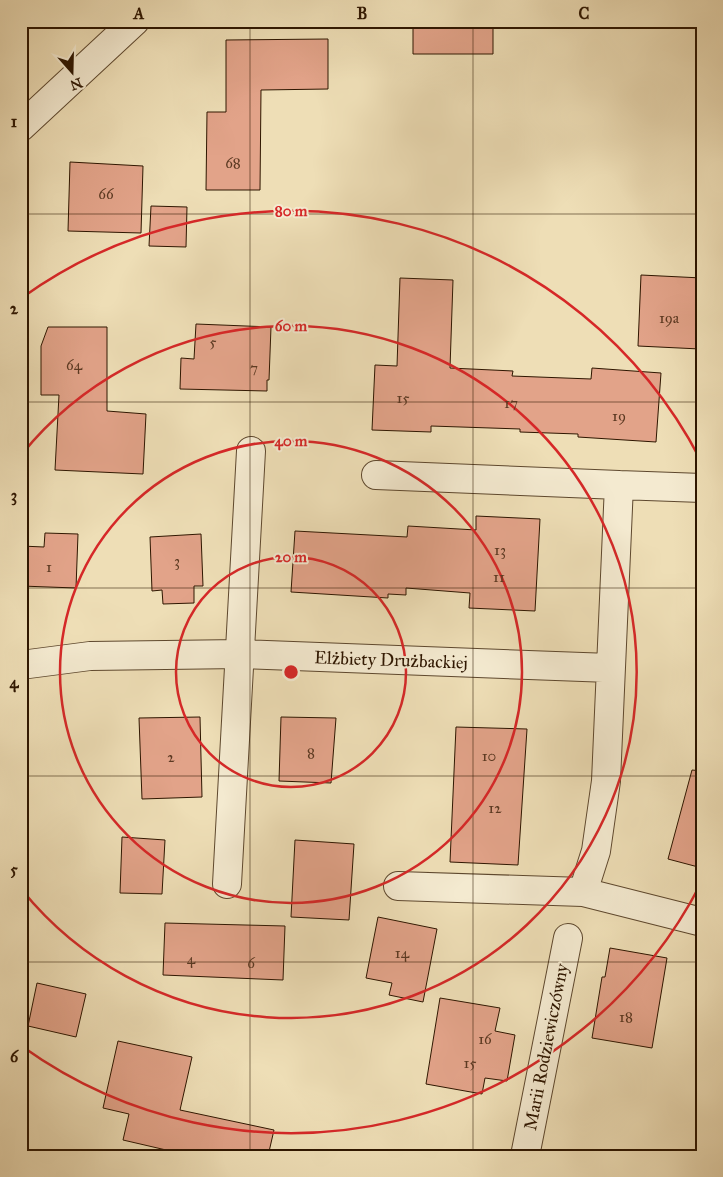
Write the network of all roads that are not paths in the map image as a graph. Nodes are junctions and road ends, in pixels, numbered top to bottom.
1 (135, 21) edge
2 (21, 127) edge
3 (251, 451) dead end
4 (376, 475) dead end
5 (619, 486) junction
6 (702, 488) edge
7 (240, 654) junction
8 (21, 665) edge
9 (610, 668) junction
10 (227, 884) dead end
11 (398, 886) dead end
12 (583, 892) junction
13 (702, 922) edge
14 (568, 938) dead end
15 (525, 1156) edge

1 - 2 street
3 - 7 street
4 - 5 street
5 - 6 street
5 - 9 street
7 - 8 street, Elżbiety Drużbackiej
7 - 9 street, Elżbiety Drużbackiej
7 - 10 street
9 - 12 street
11 - 12 street
12 - 13 street
14 - 15 street, Marii Rodziewiczówny

